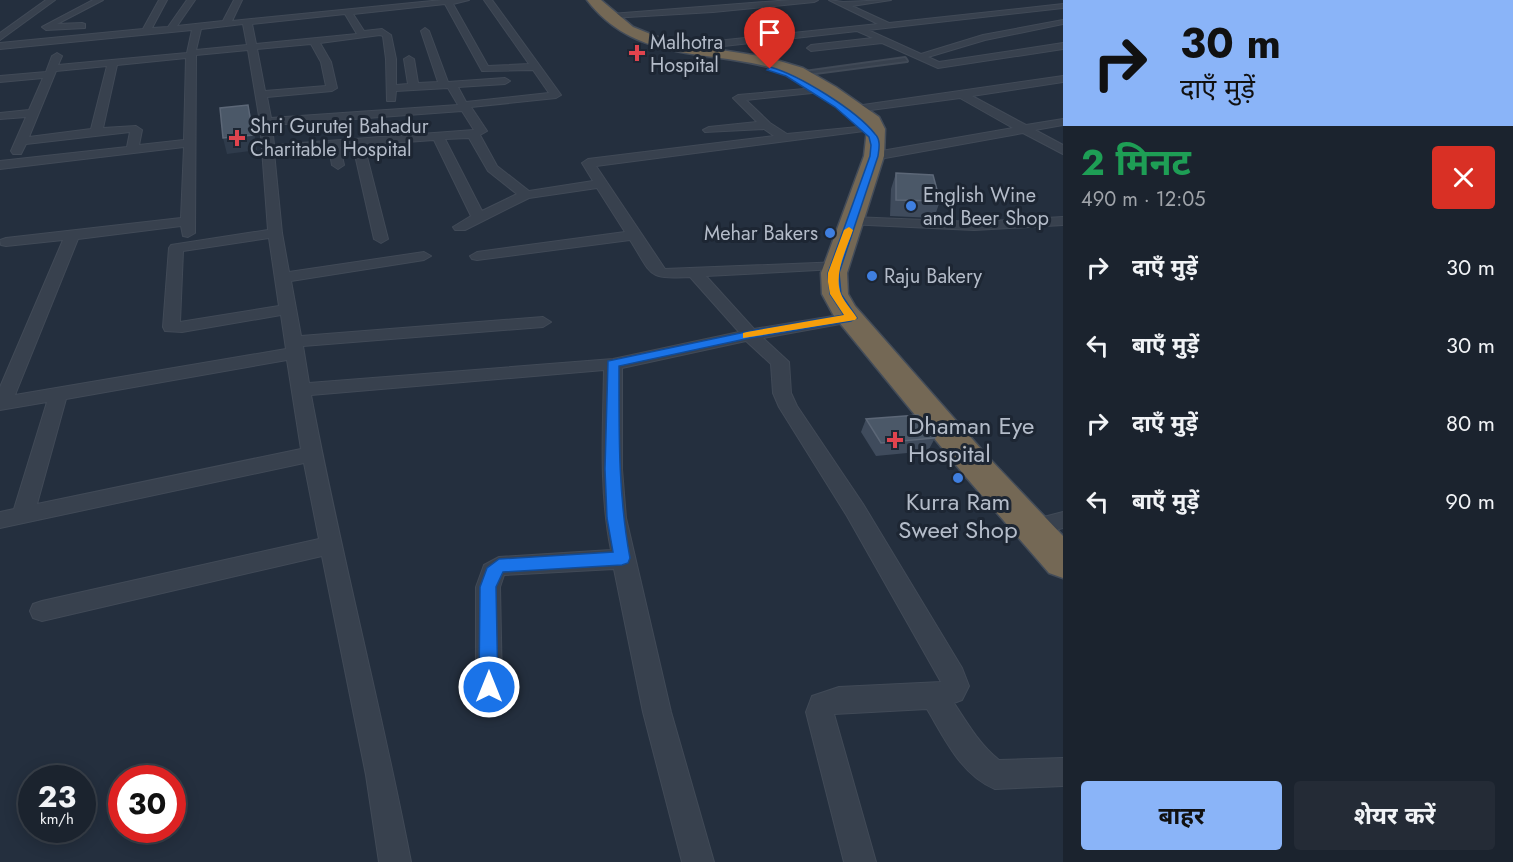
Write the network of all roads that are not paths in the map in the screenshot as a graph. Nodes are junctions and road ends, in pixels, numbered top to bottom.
1 (51, 0) edge
2 (99, 0) edge
3 (163, 0) edge
4 (191, 0) edge
5 (238, 0) edge
6 (337, 0) edge
7 (459, 0) edge
8 (465, 0) edge
9 (488, 0) edge
10 (581, 0) edge
11 (593, 0) edge
12 (698, 0) edge
13 (814, 0) edge
14 (832, 0) edge
15 (886, 0) edge
16 (416, 2) edge
17 (448, 2) junction
18 (779, 2) edge
19 (986, 3) dead end
20 (842, 4) junction
21 (765, 5) junction
22 (1063, 6) edge
23 (282, 9) dead end
24 (713, 10) junction
25 (343, 12) junction
26 (1009, 12) junction
27 (611, 16) junction
28 (278, 18) junction
29 (247, 21) junction
30 (915, 22) junction
31 (1063, 22) edge
32 (226, 24) junction
33 (807, 24) dead end
34 (888, 25) junction
35 (1045, 25) junction
36 (91, 26) dead end
37 (101, 26) dead end
38 (197, 26) junction
39 (46, 27) junction
40 (148, 28) junction
41 (856, 28) junction
42 (1031, 28) junction
43 (171, 29) junction
44 (825, 30) junction
45 (937, 30) dead end
46 (425, 31) dead end
47 (363, 34) junction
48 (0, 37) edge
49 (958, 38) dead end
50 (1063, 39) edge
51 (63, 40) junction
52 (882, 40) junction
53 (314, 41) junction
54 (969, 42) junction
55 (11, 45) junction
56 (0, 46) edge
57 (252, 46) junction
58 (1063, 46) edge
59 (679, 48) junction
60 (812, 48) dead end
61 (191, 54) junction
62 (919, 57) junction
63 (409, 60) dead end
64 (905, 60) dead end
65 (113, 62) junction
66 (536, 67) junction
67 (508, 68) junction
68 (52, 71) junction
69 (800, 73) junction
70 (0, 79) edge
71 (1063, 79) edge
72 (448, 84) junction
73 (413, 86) junction
74 (392, 88) junction
75 (519, 90) dead end
76 (812, 90) junction
77 (260, 95) junction
78 (962, 95) junction
79 (524, 100) junction
80 (465, 107) junction
81 (856, 109) junction
82 (33, 113) junction
83 (390, 113) junction
84 (0, 116) edge
85 (266, 122) junction
86 (1063, 122) edge
87 (766, 125) junction
88 (439, 126) junction
89 (1024, 129) junction
90 (709, 130) dead end
91 (96, 132) junction
92 (473, 134) junction
93 (783, 138) junction
94 (870, 140) junction
95 (21, 141) junction
96 (190, 142) junction
97 (358, 143) junction
98 (334, 145) junction
99 (132, 149) junction
100 (268, 149) junction
101 (1063, 150) edge
102 (6, 165) edge
103 (338, 165) dead end
104 (602, 183) junction
105 (526, 195) junction
106 (479, 218) junction
107 (189, 221) junction
108 (852, 221) junction
109 (1063, 221) edge
110 (460, 227) dead end
111 (275, 233) junction
112 (72, 235) junction
113 (636, 235) junction
114 (381, 239) dead end
115 (188, 244) junction
116 (2, 245) edge
117 (424, 256) dead end
118 (477, 256) dead end
119 (836, 265) junction
120 (694, 272) junction
121 (283, 278) junction
122 (288, 309) junction
123 (851, 318) junction
124 (543, 322) dead end
125 (750, 335) junction
126 (295, 348) junction
127 (613, 364) junction
128 (302, 390) junction
129 (58, 395) junction
130 (1, 404) edge
131 (312, 454) junction
132 (23, 516) junction
133 (0, 520) edge
134 (1063, 520) edge
135 (1032, 528) junction
136 (332, 545) junction
137 (622, 558) junction
138 (1063, 562) edge
139 (42, 611) dead end
140 (489, 687) dead end
141 (934, 696) junction
142 (1063, 772) edge
143 (395, 862) edge
144 (698, 862) edge
145 (860, 862) edge

1 - 48 street
2 - 39 street
3 - 40 street
4 - 43 street
5 - 32 street
6 - 25 street
7 - 8 street
7 - 17 street
9 - 66 street
10 - 76 highway
11 - 27 highway
12 - 24 street
13 - 18 street
14 - 20 street
15 - 20 street
16 - 17 street
16 - 25 street
17 - 67 street
18 - 21 street
19 - 26 street
20 - 34 street
21 - 24 street
21 - 24 street
22 - 26 street
23 - 28 street
24 - 27 street
25 - 28 street
25 - 47 street
26 - 30 street
26 - 35 street
27 - 59 highway
28 - 29 street
29 - 32 street
29 - 57 street
30 - 34 street
30 - 45 street
31 - 35 street
32 - 38 street
33 - 44 street
34 - 41 street
35 - 42 street
36 - 39 street
37 - 40 street
38 - 43 street
38 - 61 street
39 - 55 street
40 - 43 street
40 - 51 street
41 - 44 street
41 - 52 street
42 - 50 street
42 - 54 street
44 - 59 street
46 - 72 street
47 - 53 street
47 - 74 street
49 - 54 street
51 - 55 street
51 - 68 street
52 - 60 street
52 - 62 street
53 - 57 street
53 - 77 street
54 - 62 street
55 - 56 street
57 - 61 street
57 - 77 street
58 - 62 street
59 - 69 highway
61 - 65 street
61 - 96 street
63 - 73 street
64 - 69 lane
65 - 68 street
65 - 91 street
66 - 67 street
66 - 79 street
67 - 72 street
68 - 70 street
68 - 82 street
69 - 81 highway
71 - 78 street
72 - 73 street
72 - 80 street
73 - 74 street
74 - 83 street
75 - 79 street
76 - 87 street
76 - 94 highway
77 - 85 street
78 - 81 street
78 - 89 street
79 - 80 street
80 - 88 street
80 - 92 street
81 - 94 highway
82 - 84 street
82 - 95 street
83 - 85 street
83 - 88 street
85 - 100 street
86 - 89 street
87 - 90 street
87 - 93 street
88 - 92 street
88 - 97 street
88 - 106 street
89 - 94 street
89 - 101 street
91 - 95 street
91 - 99 street
92 - 105 street
93 - 94 street
93 - 104 street
94 - 108 highway
95 - 102 street
96 - 99 street
96 - 107 street
97 - 98 street
97 - 114 street
98 - 100 street
98 - 103 street
99 - 102 street
100 - 111 street
104 - 105 street
104 - 113 street
105 - 106 street
106 - 110 street
107 - 112 street
107 - 115 street
108 - 109 street
108 - 119 highway
111 - 115 street
111 - 121 street
112 - 116 street
112 - 130 street
113 - 118 street
113 - 120 street
115 - 122 street
117 - 121 street
119 - 120 street
119 - 123 highway
120 - 125 street
121 - 122 street
122 - 126 street
123 - 125 street
123 - 135 highway
124 - 126 street
125 - 127 street
125 - 141 street
126 - 128 street
126 - 129 street
127 - 128 street
127 - 137 street
128 - 131 street
129 - 130 street
129 - 132 street
131 - 132 street
131 - 136 street
132 - 133 street
134 - 135 street
135 - 138 highway
136 - 139 street
136 - 143 street
137 - 140 street
137 - 144 street
141 - 142 street
141 - 145 street

